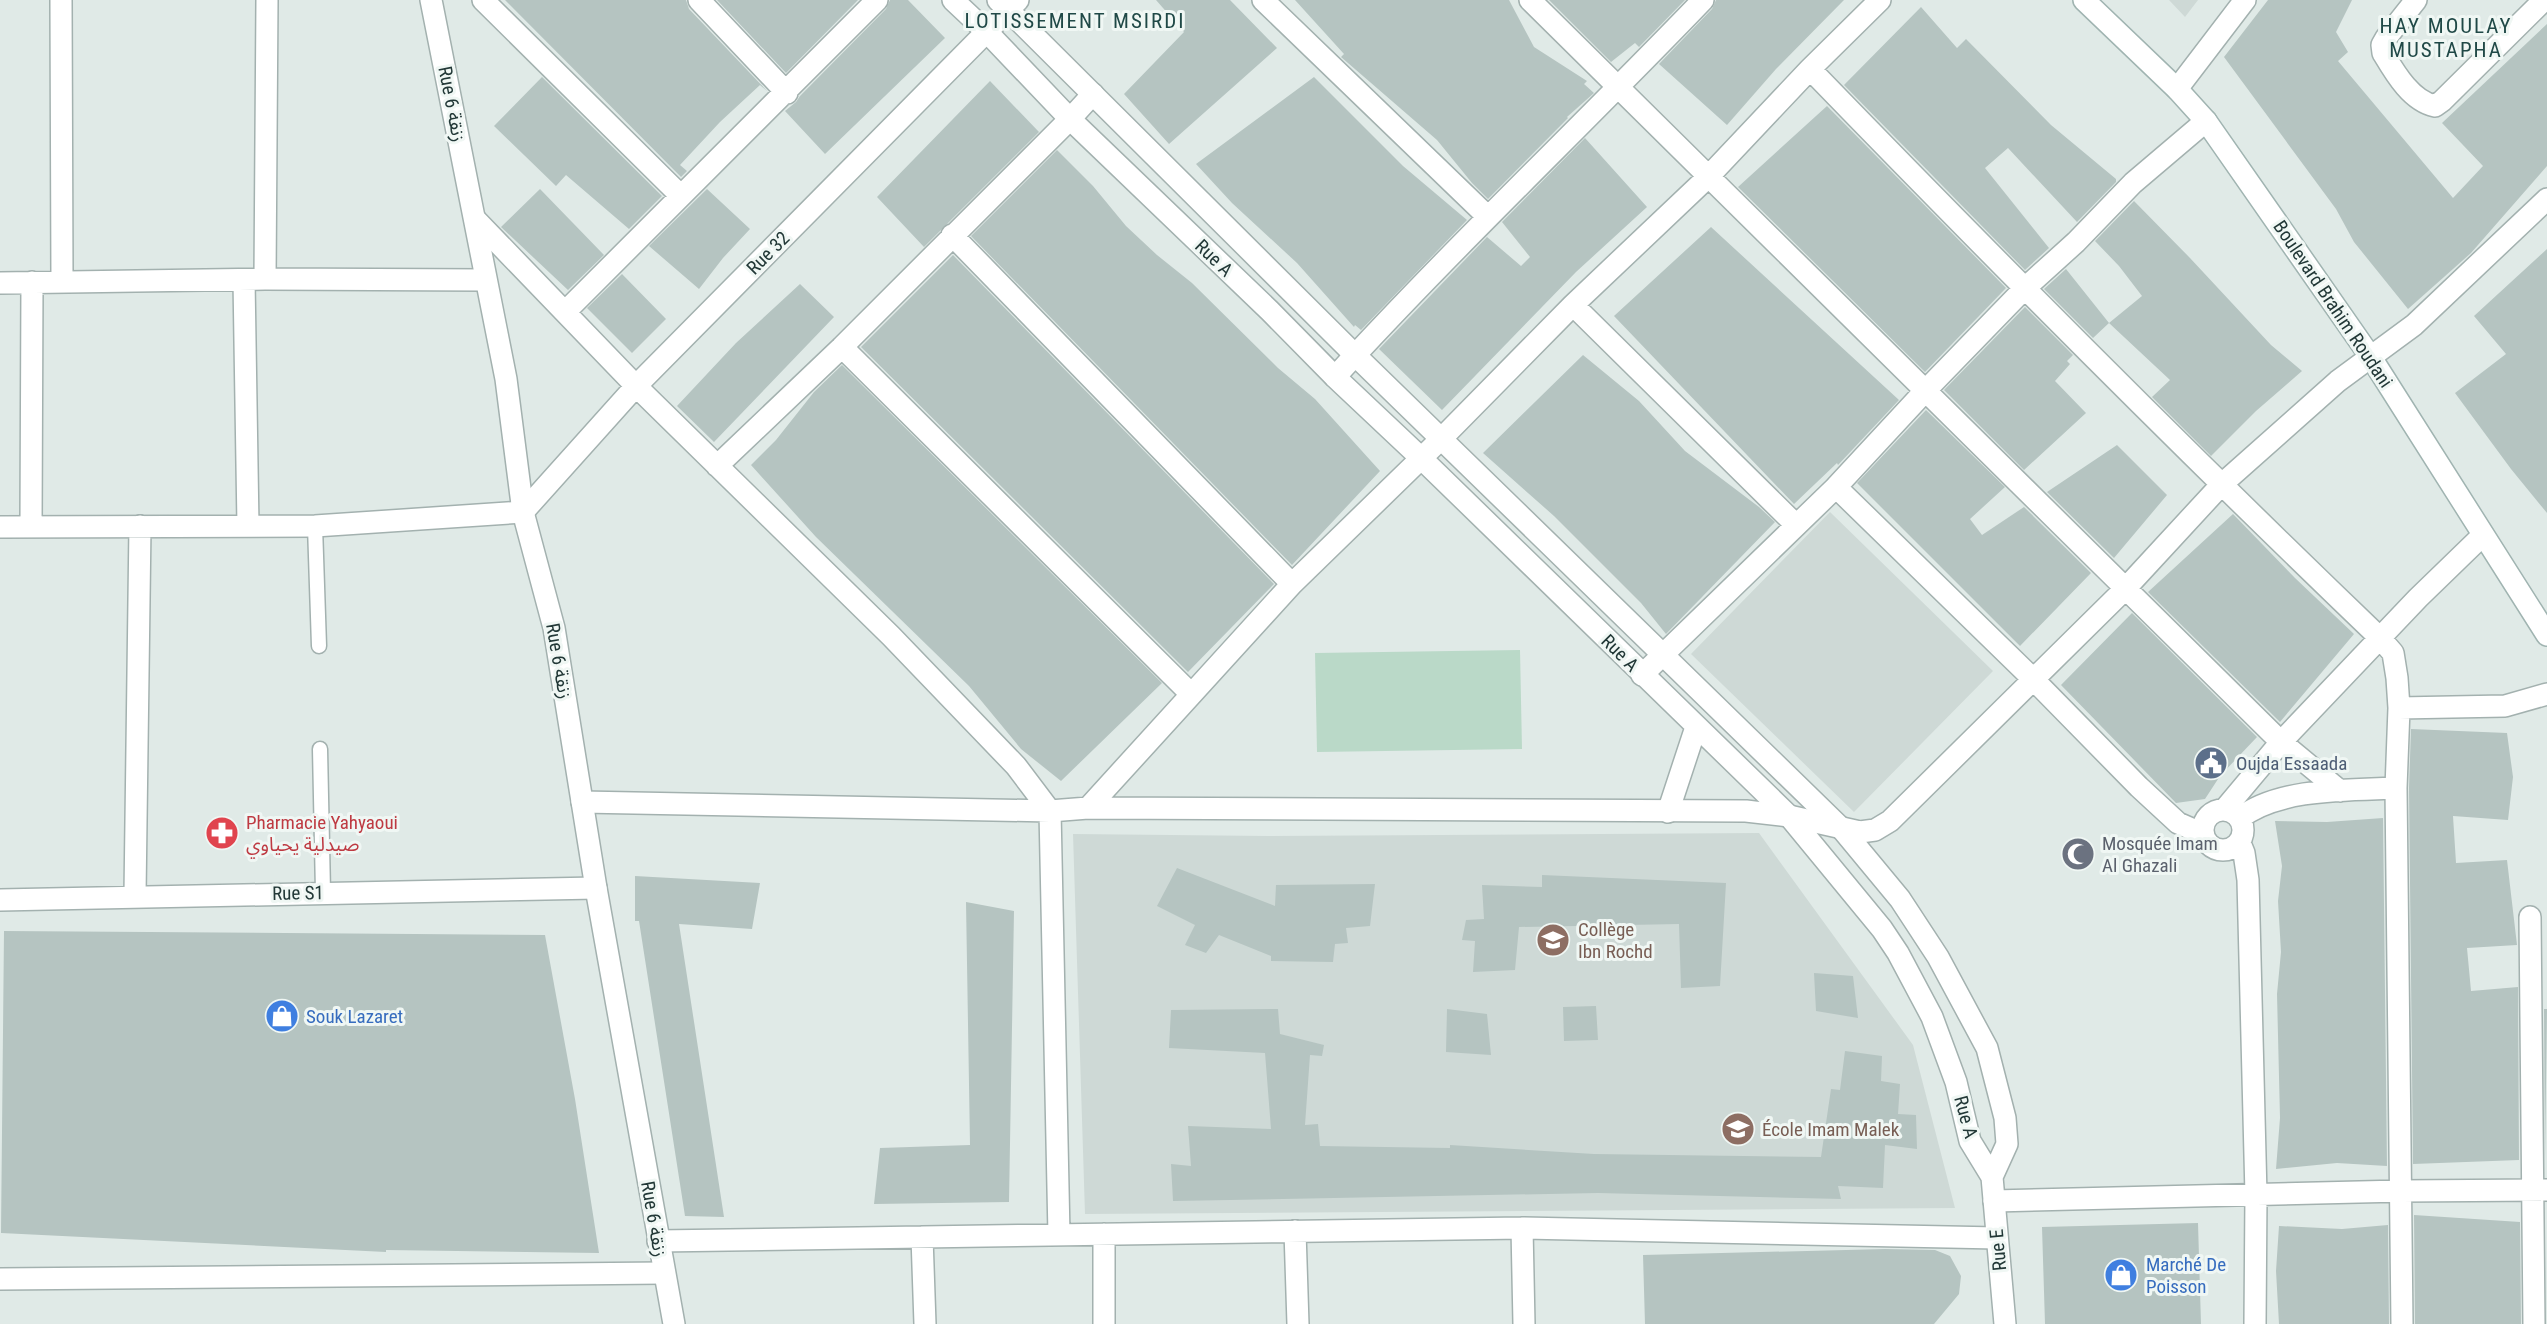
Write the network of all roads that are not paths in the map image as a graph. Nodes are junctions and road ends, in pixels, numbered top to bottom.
1 (61, 0) edge
2 (267, 0) edge
3 (431, 0) edge
4 (483, 0) edge
5 (699, 0) edge
6 (877, 0) edge
7 (953, 0) edge
8 (1263, 0) edge
9 (1530, 0) edge
10 (1703, 0) edge
11 (1880, 0) edge
12 (2084, 0) edge
13 (2245, 0) edge
14 (2416, 0) edge
15 (2544, 0) edge
16 (1008, 3) edge
17 (987, 32) junction
18 (1810, 69) junction
19 (1619, 88) junction
20 (2177, 89) junction
21 (787, 93) junction
22 (1093, 93) junction
23 (1070, 119) junction
24 (2206, 121) junction
25 (1708, 177) junction
26 (680, 195) junction
27 (2547, 199) edge
28 (1487, 216) junction
29 (475, 219) junction
30 (952, 235) junction
31 (255, 280) junction
32 (485, 280) junction
33 (32, 282) junction
34 (62, 282) junction
35 (0, 283) edge
36 (2024, 289) junction
37 (1573, 306) junction
38 (565, 312) junction
39 (842, 347) junction
40 (1356, 355) junction
41 (2372, 359) junction
42 (1335, 377) junction
43 (636, 386) junction
44 (1926, 390) junction
45 (1443, 438) junction
46 (1422, 458) junction
47 (717, 466) junction
48 (2221, 485) junction
49 (1836, 487) junction
50 (523, 512) junction
51 (1796, 525) junction
52 (140, 526) junction
53 (248, 526) junction
54 (315, 526) junction
55 (0, 527) edge
56 (32, 527) junction
57 (2483, 535) junction
58 (1292, 584) junction
59 (2125, 589) junction
60 (2547, 635) edge
61 (2380, 638) junction
62 (319, 646) dead end
63 (1664, 654) junction
64 (1642, 675) junction
65 (2033, 679) junction
66 (1191, 693) junction
67 (2547, 694) edge
68 (2399, 708) junction
69 (1696, 727) junction
70 (2281, 743) junction
71 (320, 749) dead end
72 (2396, 789) junction
73 (2340, 791) junction
74 (582, 802) junction
75 (1088, 808) junction
76 (1050, 811) junction
77 (1668, 812) junction
78 (2232, 814) junction
79 (1788, 816) junction
80 (1842, 829) junction
81 (2203, 835) junction
82 (2240, 843) junction
83 (596, 888) junction
84 (324, 892) junction
85 (135, 895) junction
86 (0, 900) edge
87 (2530, 917) dead end
88 (1992, 1177) junction
89 (2539, 1190) edge
90 (2401, 1191) junction
91 (2256, 1195) junction
92 (1994, 1201) junction
93 (1522, 1228) junction
94 (1295, 1231) junction
95 (1059, 1234) junction
96 (1104, 1234) junction
97 (922, 1237) junction
98 (1997, 1238) junction
99 (657, 1241) junction
100 (664, 1273) junction
101 (0, 1279) edge
102 (674, 1324) edge
103 (925, 1324) edge
104 (1104, 1324) edge
105 (1298, 1324) edge
106 (1524, 1324) edge
107 (2005, 1324) edge
108 (2255, 1324) edge
109 (2402, 1324) edge
110 (2534, 1324) edge

1 - 34 street
2 - 31 street
3 - 29 street, Rue 6 زنقة
4 - 26 street
5 - 21 street
6 - 21 street
7 - 17 street, Rue A
8 - 28 street
9 - 19 street
10 - 19 street
11 - 18 street
12 - 20 street, Boulevard Brahim Roudani
13 - 20 street
14 - 15 street
16 - 17 street, Rue 32
16 - 22 street, Rue A
17 - 23 street, Rue A
17 - 43 street, Rue 32
18 - 25 street
18 - 36 street
19 - 25 street
19 - 28 street
20 - 24 street, Boulevard Brahim Roudani
21 - 26 street
22 - 23 street
22 - 40 street, Rue A
23 - 30 street
23 - 42 street, Rue A
24 - 36 street
24 - 41 street, Boulevard Brahim Roudani
25 - 37 street
25 - 44 street
26 - 38 street
27 - 41 street
28 - 40 street
29 - 32 street, Rue 6 زنقة
29 - 38 street
30 - 39 street
30 - 58 street
31 - 32 street
31 - 34 street
31 - 53 street
32 - 50 street, Rue 6 زنقة
33 - 34 street
33 - 35 street
33 - 56 street
36 - 44 street
36 - 48 street
37 - 45 street
37 - 51 street
38 - 43 street
39 - 47 street
39 - 66 street
40 - 42 street
40 - 45 street, Rue A
41 - 48 street
41 - 57 street, Boulevard Brahim Roudani
42 - 46 street, Rue A
43 - 47 street
43 - 50 street, Rue 32
44 - 49 street
44 - 59 street
45 - 46 street
45 - 63 street, Rue A
46 - 58 street
46 - 64 street, Rue A
47 - 76 street
48 - 59 street
48 - 61 street
49 - 51 street
49 - 65 street
50 - 54 street
50 - 74 street, Rue 6 زنقة
51 - 63 street
52 - 53 street
52 - 56 street
52 - 85 street
53 - 54 street
54 - 62 lane
55 - 56 street
57 - 60 street, Boulevard Brahim Roudani
57 - 61 street
58 - 66 street
59 - 65 street
59 - 70 street
61 - 68 street
61 - 70 street
63 - 64 street
63 - 80 street, Rue A
64 - 69 street, Rue A
65 - 80 street
65 - 81 street
66 - 75 street
67 - 68 street
68 - 72 street
69 - 77 street
69 - 79 street, Rue A
70 - 73 street
70 - 78 street
71 - 84 lane
72 - 73 street
72 - 90 street
73 - 78 street
74 - 76 street
74 - 83 street, Rue 6 زنقة
75 - 76 street
75 - 77 street
76 - 95 street
77 - 79 street
78 - 81 street
78 - 82 street
79 - 80 street
79 - 88 street, Rue A
80 - 88 street, Rue A
81 - 82 street
82 - 91 street
83 - 84 street, Rue S1
83 - 99 street, Rue 6 زنقة
84 - 85 street, Rue S1
85 - 86 street, Rue S1
87 - 89 street
88 - 92 street, Rue E
89 - 90 street
89 - 110 street
90 - 91 street
90 - 109 street
91 - 92 street
91 - 108 street
92 - 98 street, Rue E
93 - 94 street
93 - 98 street
93 - 106 street
94 - 96 street
94 - 105 street
95 - 96 street
95 - 97 street
96 - 104 street
97 - 99 street
97 - 103 street
98 - 107 street, Rue E
99 - 100 street, Rue 6 زنقة
100 - 101 street
100 - 102 street, Rue 6 زنقة

